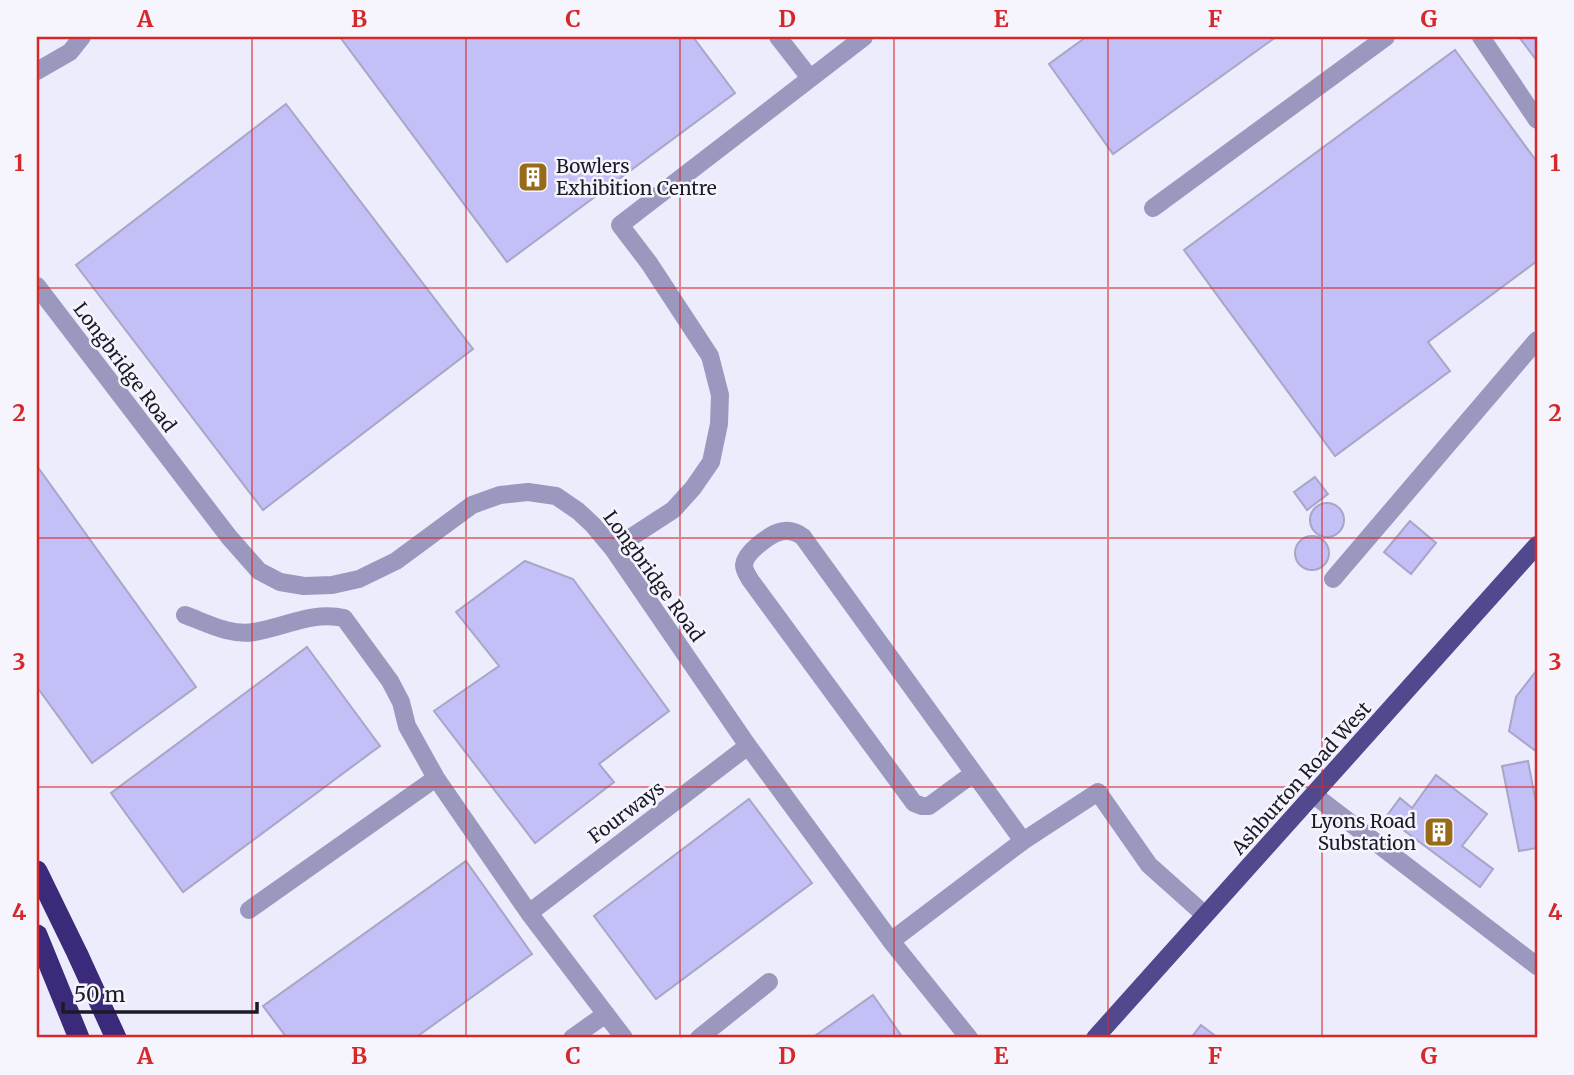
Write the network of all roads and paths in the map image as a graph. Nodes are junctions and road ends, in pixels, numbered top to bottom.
1 (82, 37) edge
2 (778, 37) edge
3 (864, 37) edge
4 (1386, 37) edge
5 (1481, 37) edge
6 (37, 71) edge
7 (810, 78) junction
8 (1537, 120) edge
9 (1153, 208) dead end
10 (37, 286) edge
11 (1537, 340) edge
12 (1537, 545) edge
13 (613, 549) junction
14 (1333, 579) dead end
15 (186, 615) dead end
16 (748, 746) junction
17 (974, 773) junction
18 (436, 778) junction
19 (1314, 795) junction
20 (1023, 841) junction
21 (37, 871) edge
22 (249, 910) dead end
23 (529, 913) junction
24 (1205, 915) junction
25 (37, 935) edge
26 (891, 941) junction
27 (1537, 966) edge
28 (769, 982) dead end
29 (606, 1014) junction
30 (79, 1038) edge
31 (116, 1038) edge
32 (572, 1038) edge
33 (624, 1038) edge
34 (699, 1038) edge
35 (969, 1038) edge
36 (1095, 1038) edge

1 - 6 street
2 - 7 street
3 - 7 street
4 - 9 street
5 - 8 street
7 - 13 street
10 - 13 street, Longbridge Road
11 - 14 street
12 - 19 main road, Ashburton Road West
13 - 16 street, Longbridge Road
15 - 18 street
16 - 23 street, Fourways
16 - 26 street, Longbridge Road
17 - 17 street
17 - 20 street
18 - 22 street
18 - 23 street
19 - 24 main road, Ashburton Road West
19 - 27 street
20 - 24 street
20 - 26 street
21 - 31 highway
23 - 29 street
24 - 36 main road, Ashburton Road West
25 - 30 highway
26 - 35 street, Longbridge Road
28 - 34 street
29 - 32 street
29 - 33 street

